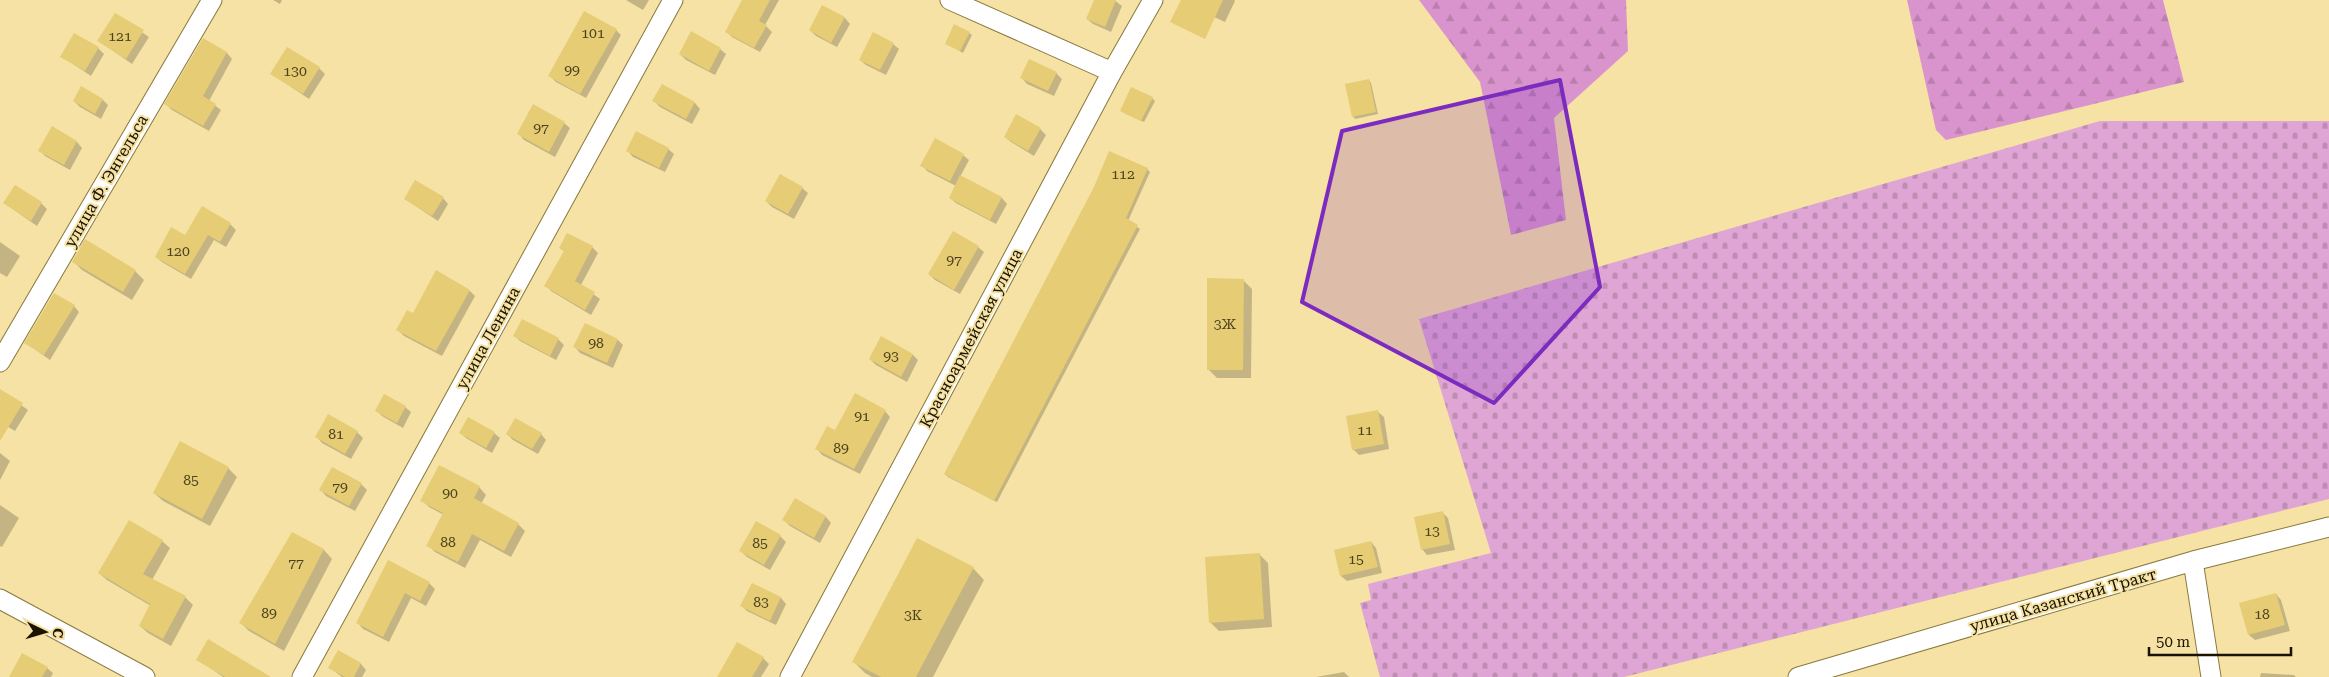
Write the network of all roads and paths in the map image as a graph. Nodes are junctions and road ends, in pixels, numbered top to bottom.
1 (212, 0) edge
2 (673, 0) edge
3 (950, 0) edge
4 (1153, 0) edge
5 (1112, 72) junction
6 (0, 362) edge
7 (2329, 527) edge
8 (2194, 561) junction
9 (0, 599) edge
10 (145, 677) edge
11 (302, 677) edge
12 (790, 677) edge
13 (1798, 677) edge
14 (2211, 677) edge

1 - 6 street, улица Ф. Энгельса
2 - 11 street, улица Ленина
3 - 5 street
4 - 5 street, Красноармейская улица
5 - 12 street, Красноармейская улица
7 - 8 street, улица Казанский Тракт
8 - 13 street, улица Казанский Тракт
8 - 14 street
9 - 10 street

